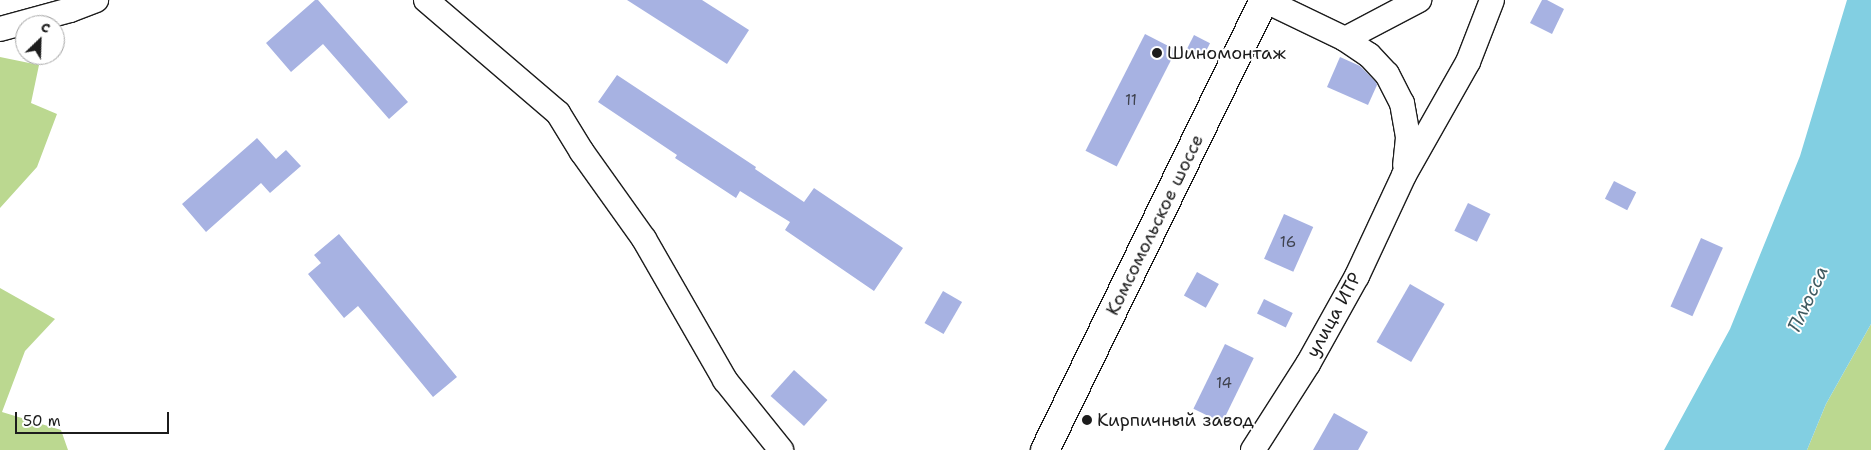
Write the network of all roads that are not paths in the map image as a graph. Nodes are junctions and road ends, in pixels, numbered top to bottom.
1 (96, 0) edge
2 (426, 0) edge
3 (1264, 0) edge
4 (1419, 0) edge
5 (1492, 0) edge
6 (0, 30) edge
7 (1342, 37) junction
8 (1404, 175) junction
9 (781, 450) edge
10 (1045, 450) edge
11 (1253, 450) edge

1 - 6 street
2 - 9 street
3 - 7 street, улица ИТР
3 - 10 main road, Комсомольское шоссе
4 - 7 street
5 - 8 street, улица ИТР
7 - 8 street, улица ИТР
8 - 11 street, улица ИТР

